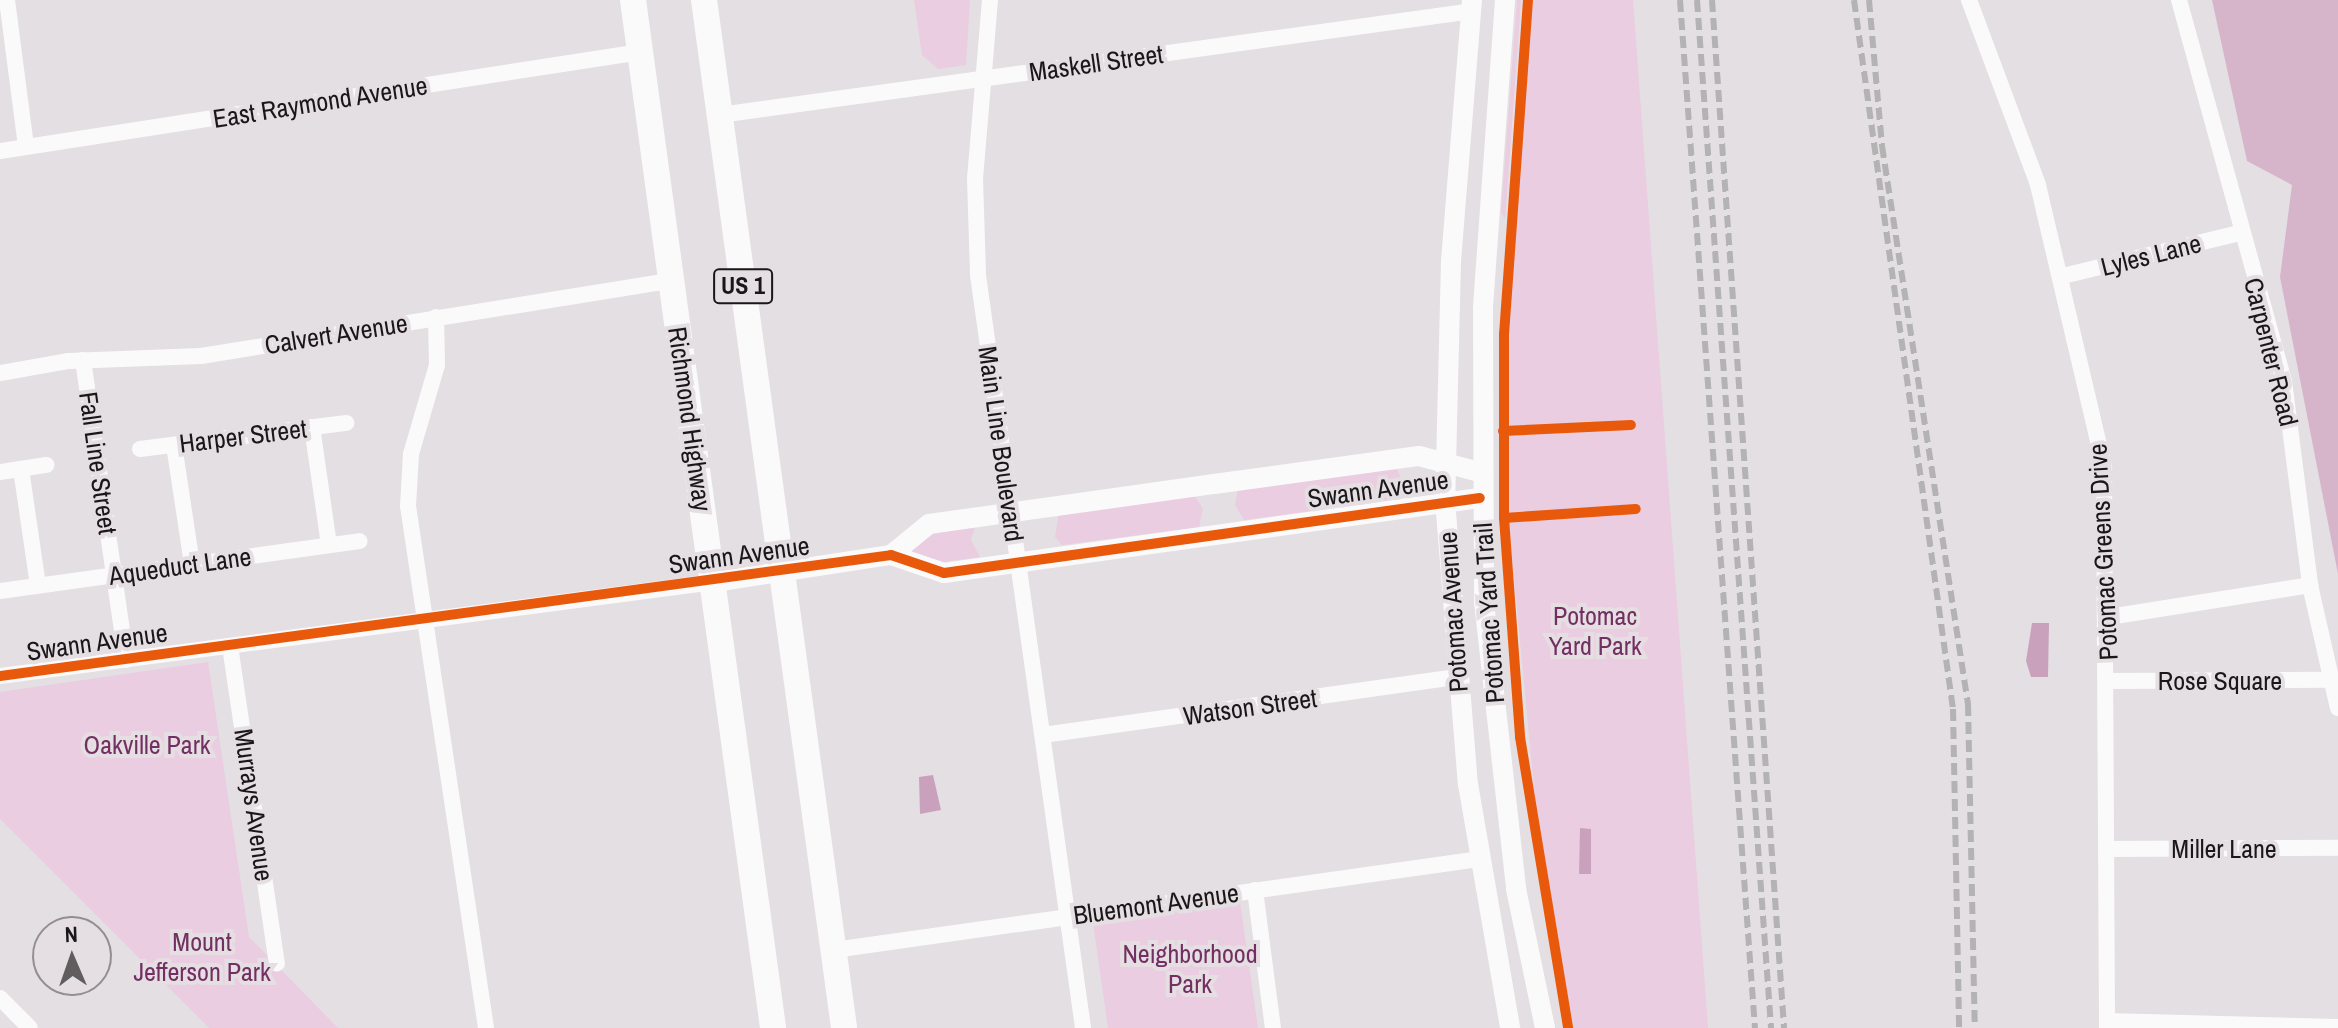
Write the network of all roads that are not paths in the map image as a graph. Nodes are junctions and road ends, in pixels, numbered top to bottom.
1 (7, 0) edge
2 (633, 0) edge
3 (704, 0) edge
4 (990, 0) edge
5 (1505, 0) edge
6 (1969, 0) edge
7 (2179, 0) edge
8 (1472, 6) edge
9 (640, 52) junction
10 (984, 79) junction
11 (720, 115) junction
12 (26, 147) junction
13 (0, 151) edge
14 (2240, 233) junction
15 (2063, 276) junction
16 (671, 281) junction
17 (436, 317) junction
18 (83, 360) junction
19 (0, 373) edge
20 (346, 423) dead end
21 (312, 427) junction
22 (174, 445) junction
23 (140, 449) dead end
24 (1445, 461) junction
25 (46, 465) dead end
26 (21, 469) junction
27 (0, 472) edge
28 (1479, 472) junction
29 (1480, 498) junction
30 (1445, 500) junction
31 (1011, 512) junction
32 (360, 541) dead end
33 (329, 545) junction
34 (891, 555) junction
35 (1019, 561) junction
36 (192, 564) junction
37 (782, 571) junction
38 (114, 575) junction
39 (714, 582) junction
40 (38, 585) junction
41 (2310, 585) junction
42 (0, 591) edge
43 (2109, 617) junction
44 (425, 620) junction
45 (230, 646) junction
46 (126, 660) junction
47 (0, 676) edge
48 (1457, 677) junction
49 (2330, 680) junction
50 (2109, 681) junction
51 (2338, 708) edge
52 (1043, 735) junction
53 (2338, 848) edge
54 (2109, 849) junction
55 (1479, 859) junction
56 (1255, 890) junction
57 (1067, 917) junction
58 (834, 950) junction
59 (277, 964) dead end
60 (2, 1001) edge
61 (2107, 1024) edge
62 (2338, 1027) edge
63 (8, 1028) edge
64 (30, 1028) edge
65 (486, 1028) edge
66 (773, 1028) edge
67 (844, 1028) edge
68 (1083, 1028) edge
69 (1273, 1028) edge
70 (1510, 1028) edge
71 (1545, 1028) edge

1 - 12 street
2 - 9 highway, Richmond Highway / US 1
3 - 11 highway, US 1
4 - 10 street, Main Line Boulevard
5 - 28 street, Potomac Avenue
6 - 15 street, Potomac Greens Drive
7 - 14 street, Carpenter Road
8 - 10 street, Maskell Street
8 - 24 street, Potomac Avenue
9 - 12 street, East Raymond Avenue
9 - 16 highway, Richmond Highway / US 1
10 - 11 street, Maskell Street
10 - 31 street, Main Line Boulevard
11 - 37 highway, US 1
12 - 13 street, East Raymond Avenue
14 - 15 street, Lyles Lane
14 - 41 street, Carpenter Road
15 - 43 street, Potomac Greens Drive
16 - 17 street, Calvert Avenue
16 - 39 highway, Richmond Highway / US 1
17 - 18 street, Calvert Avenue
17 - 44 street
18 - 19 street, Calvert Avenue
18 - 38 street, Fall Line Street
20 - 21 street, Harper Street
21 - 22 street, Harper Street
21 - 33 street
22 - 23 street, Harper Street
22 - 36 street
24 - 28 street, Swann Avenue
24 - 30 street, Potomac Avenue
24 - 31 street, Swann Avenue
25 - 26 street
26 - 27 street
26 - 40 street
28 - 29 street, Potomac Avenue
29 - 30 street, Swann Avenue
29 - 71 street, Potomac Avenue
30 - 35 street, Swann Avenue
30 - 48 street, Potomac Avenue
31 - 34 street, Swann Avenue
31 - 35 street, Main Line Boulevard
32 - 33 street, Aqueduct Lane
33 - 36 street, Aqueduct Lane
34 - 35 street, Swann Avenue
34 - 37 street, Swann Avenue
35 - 52 street, Main Line Boulevard
36 - 38 street, Aqueduct Lane
37 - 39 street, Swann Avenue
37 - 58 highway, US 1
38 - 40 street, Aqueduct Lane
38 - 46 street, Fall Line Street
39 - 44 street, Swann Avenue
39 - 66 highway, Richmond Highway / US 1
40 - 42 street, Aqueduct Lane
41 - 43 street
41 - 49 street, Carpenter Road
43 - 50 street, Potomac Greens Drive
44 - 45 street, Swann Avenue
44 - 65 street
45 - 46 street, Swann Avenue
45 - 59 street, Murrays Avenue
46 - 47 street, Swann Avenue
48 - 52 street, Watson Street
48 - 55 street, Potomac Avenue
49 - 50 street, Rose Square
49 - 51 street, Carpenter Road
50 - 54 street, Potomac Greens Drive
52 - 57 street, Main Line Boulevard
53 - 54 street, Miller Lane
54 - 61 street, Potomac Greens Drive
55 - 56 street, Bluemont Avenue
55 - 70 street, Potomac Avenue
56 - 57 street, Bluemont Avenue
56 - 69 street
57 - 58 street, Bluemont Avenue
57 - 68 street, Main Line Boulevard
58 - 67 highway, US 1
60 - 63 street
60 - 64 street
61 - 62 street

